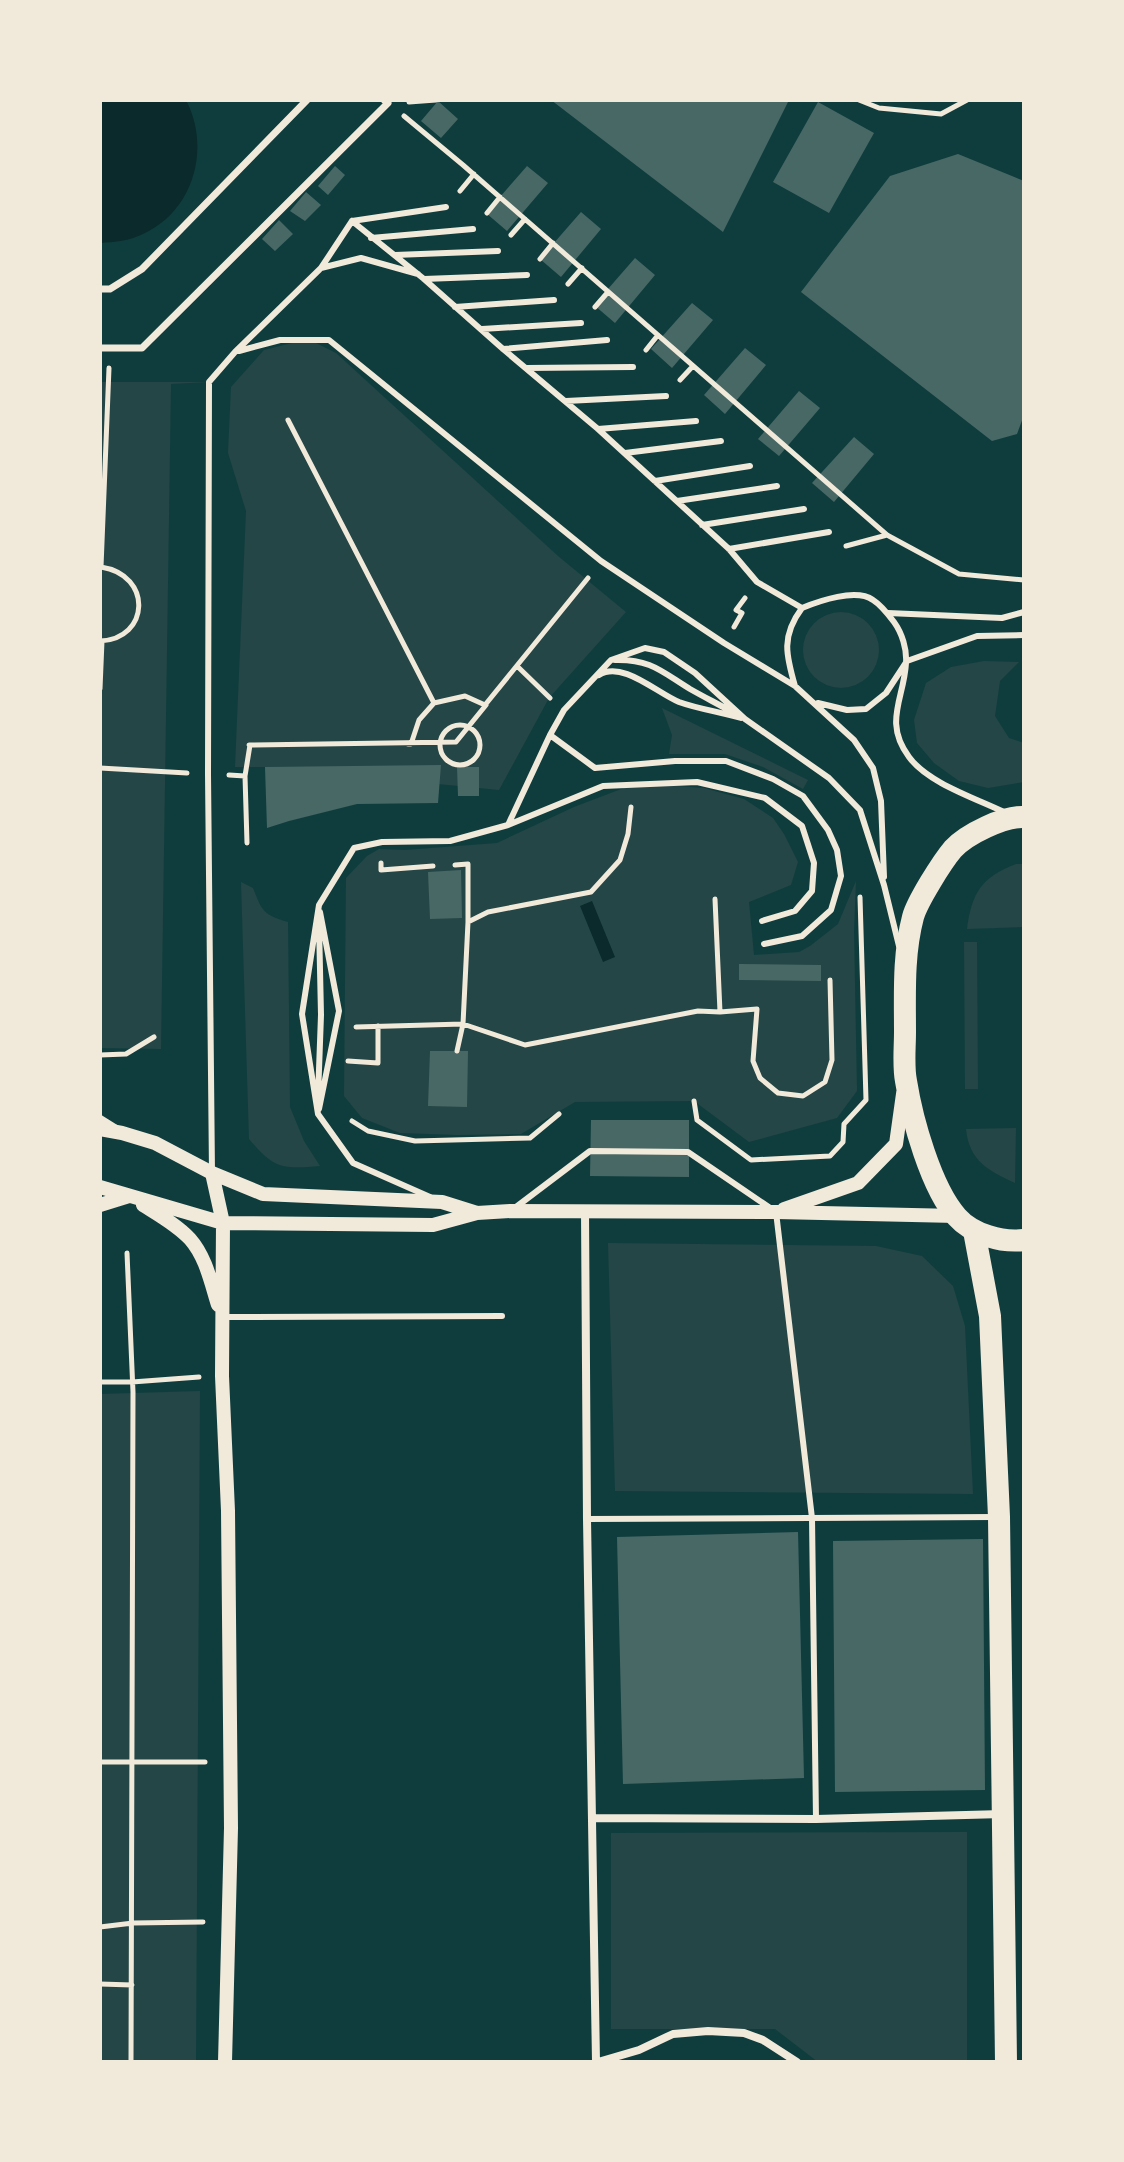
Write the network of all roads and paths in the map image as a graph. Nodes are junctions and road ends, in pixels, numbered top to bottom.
1 (307, 100) edge
2 (859, 100) edge
3 (967, 100) edge
4 (386, 102) edge
5 (446, 207) dead end
6 (352, 221) junction
7 (473, 229) dead end
8 (371, 238) junction
9 (498, 251) dead end
10 (395, 255) junction
11 (321, 268) junction
12 (527, 275) dead end
13 (421, 277) junction
14 (100, 289) edge
15 (554, 300) dead end
16 (455, 307) junction
17 (581, 323) dead end
18 (482, 329) junction
19 (607, 340) dead end
20 (100, 348) edge
21 (110, 348) junction
22 (503, 349) junction
23 (235, 352) junction
24 (633, 367) dead end
25 (526, 368) junction
26 (666, 396) dead end
27 (566, 401) junction
28 (288, 420) dead end
29 (696, 421) dead end
30 (598, 429) junction
31 (721, 441) dead end
32 (625, 453) junction
33 (750, 466) dead end
34 (655, 481) junction
35 (777, 486) dead end
36 (677, 501) junction
37 (804, 509) dead end
38 (702, 525) junction
39 (829, 532) dead end
40 (729, 549) junction
41 (100, 567) edge
42 (593, 572) dead end
43 (1024, 580) edge
44 (802, 608) junction
45 (1024, 612) edge
46 (888, 613) junction
47 (1024, 635) edge
48 (101, 641) edge
49 (611, 660) junction
50 (907, 661) junction
51 (517, 666) junction
52 (589, 681) junction
53 (795, 686) junction
54 (100, 689) edge
55 (549, 698) dead end
56 (814, 702) junction
57 (434, 703) junction
58 (485, 705) junction
59 (745, 719) junction
60 (469, 728) junction
61 (550, 735) junction
62 (440, 743) junction
63 (411, 744) junction
64 (245, 776) dead end
65 (1020, 817) edge
66 (508, 825) junction
67 (382, 842) junction
68 (453, 865) dead end
69 (439, 866) dead end
70 (884, 885) junction
71 (715, 899) dead end
72 (533, 904) dead end
73 (319, 905) junction
74 (762, 921) dead end
75 (468, 922) junction
76 (764, 944) dead end
77 (904, 969) junction
78 (830, 980) dead end
79 (720, 1012) junction
80 (463, 1024) junction
81 (378, 1026) junction
82 (352, 1027) dead end
83 (154, 1037) dead end
84 (457, 1051) dead end
85 (100, 1055) edge
86 (336, 1061) dead end
87 (905, 1079) junction
88 (318, 1114) junction
89 (559, 1114) dead end
90 (100, 1119) edge
91 (350, 1119) dead end
92 (100, 1129) edge
93 (122, 1133) junction
94 (212, 1173) junction
95 (100, 1187) edge
96 (129, 1196) junction
97 (442, 1202) junction
98 (100, 1205) edge
99 (510, 1211) junction
100 (585, 1211) junction
101 (776, 1212) junction
102 (477, 1213) junction
103 (223, 1223) junction
104 (965, 1224) junction
105 (1024, 1240) edge
106 (127, 1253) dead end
107 (502, 1316) dead end
108 (221, 1317) junction
109 (222, 1376) junction
110 (100, 1382) edge
111 (132, 1382) junction
112 (999, 1517) junction
113 (812, 1518) junction
114 (587, 1519) junction
115 (131, 1761) junction
116 (100, 1762) edge
117 (230, 1762) junction
118 (1003, 1814) junction
119 (592, 1818) junction
120 (816, 1819) junction
121 (230, 1922) junction
122 (133, 1923) junction
123 (100, 1927) edge
124 (100, 1984) edge
125 (132, 1985) junction
126 (131, 2062) edge
127 (225, 2062) edge
128 (597, 2062) edge
129 (797, 2062) edge
130 (1006, 2062) edge

1 - 14 street
2 - 3 path
4 - 21 street
4 - 43 path
5 - 6 lane
6 - 8 lane
6 - 11 lane
7 - 8 lane
8 - 10 lane
9 - 10 lane
10 - 13 lane
11 - 13 lane
11 - 23 lane
12 - 13 lane
13 - 16 lane
15 - 16 lane
16 - 18 lane
17 - 18 lane
18 - 22 lane
19 - 22 lane
20 - 21 street
21 - 41 path
22 - 25 lane
23 - 53 lane
23 - 94 lane
24 - 25 lane
25 - 27 lane
26 - 27 lane
27 - 30 lane
28 - 57 path
29 - 30 lane
30 - 32 lane
31 - 32 lane
32 - 34 lane
33 - 34 lane
34 - 36 lane
35 - 36 lane
36 - 38 lane
37 - 38 lane
38 - 40 lane
39 - 40 lane
40 - 44 lane
41 - 48 path
42 - 51 path
44 - 46 lane
44 - 53 lane
45 - 46 lane
46 - 50 lane
47 - 50 lane
48 - 54 path
49 - 52 lane
49 - 59 lane
49 - 59 lane
50 - 56 lane
50 - 65 lane
51 - 55 path
51 - 58 path
52 - 59 lane
52 - 61 lane
53 - 56 lane
56 - 70 lane
57 - 58 path
57 - 63 path
58 - 60 path
59 - 70 lane
60 - 62 path
60 - 62 path
60 - 62 path
61 - 66 lane
61 - 76 lane
62 - 63 path
63 - 64 path
65 - 77 highway
66 - 67 lane
66 - 74 lane
67 - 69 path
67 - 73 lane
68 - 75 path
70 - 77 lane
71 - 79 path
72 - 75 path
73 - 88 lane
73 - 88 lane
73 - 88 lane
75 - 80 path
77 - 87 highway
78 - 79 path
79 - 80 path
80 - 81 path
80 - 84 path
81 - 82 path
81 - 86 path
83 - 85 path
87 - 101 street
87 - 104 highway
88 - 97 lane
89 - 91 path
90 - 93 street
92 - 93 street
93 - 94 street
94 - 97 street
94 - 103 street
95 - 96 street
96 - 98 street
96 - 103 street
96 - 108 street
97 - 102 street
99 - 100 street
99 - 101 lane
99 - 102 street
100 - 101 street
100 - 114 street
101 - 104 street
101 - 113 lane
102 - 103 street
103 - 108 street
104 - 105 highway
104 - 112 highway
106 - 111 path
107 - 108 lane
108 - 109 street
109 - 111 path
109 - 117 street
110 - 111 path
111 - 115 path
112 - 113 lane
112 - 118 highway
113 - 114 lane
113 - 120 lane
114 - 119 street
115 - 116 path
115 - 117 path
115 - 122 path
117 - 121 street
118 - 120 street
118 - 130 highway
119 - 120 street
119 - 128 street
121 - 122 path
121 - 127 street
122 - 123 path
122 - 125 path
124 - 125 path
125 - 126 path
128 - 129 street

